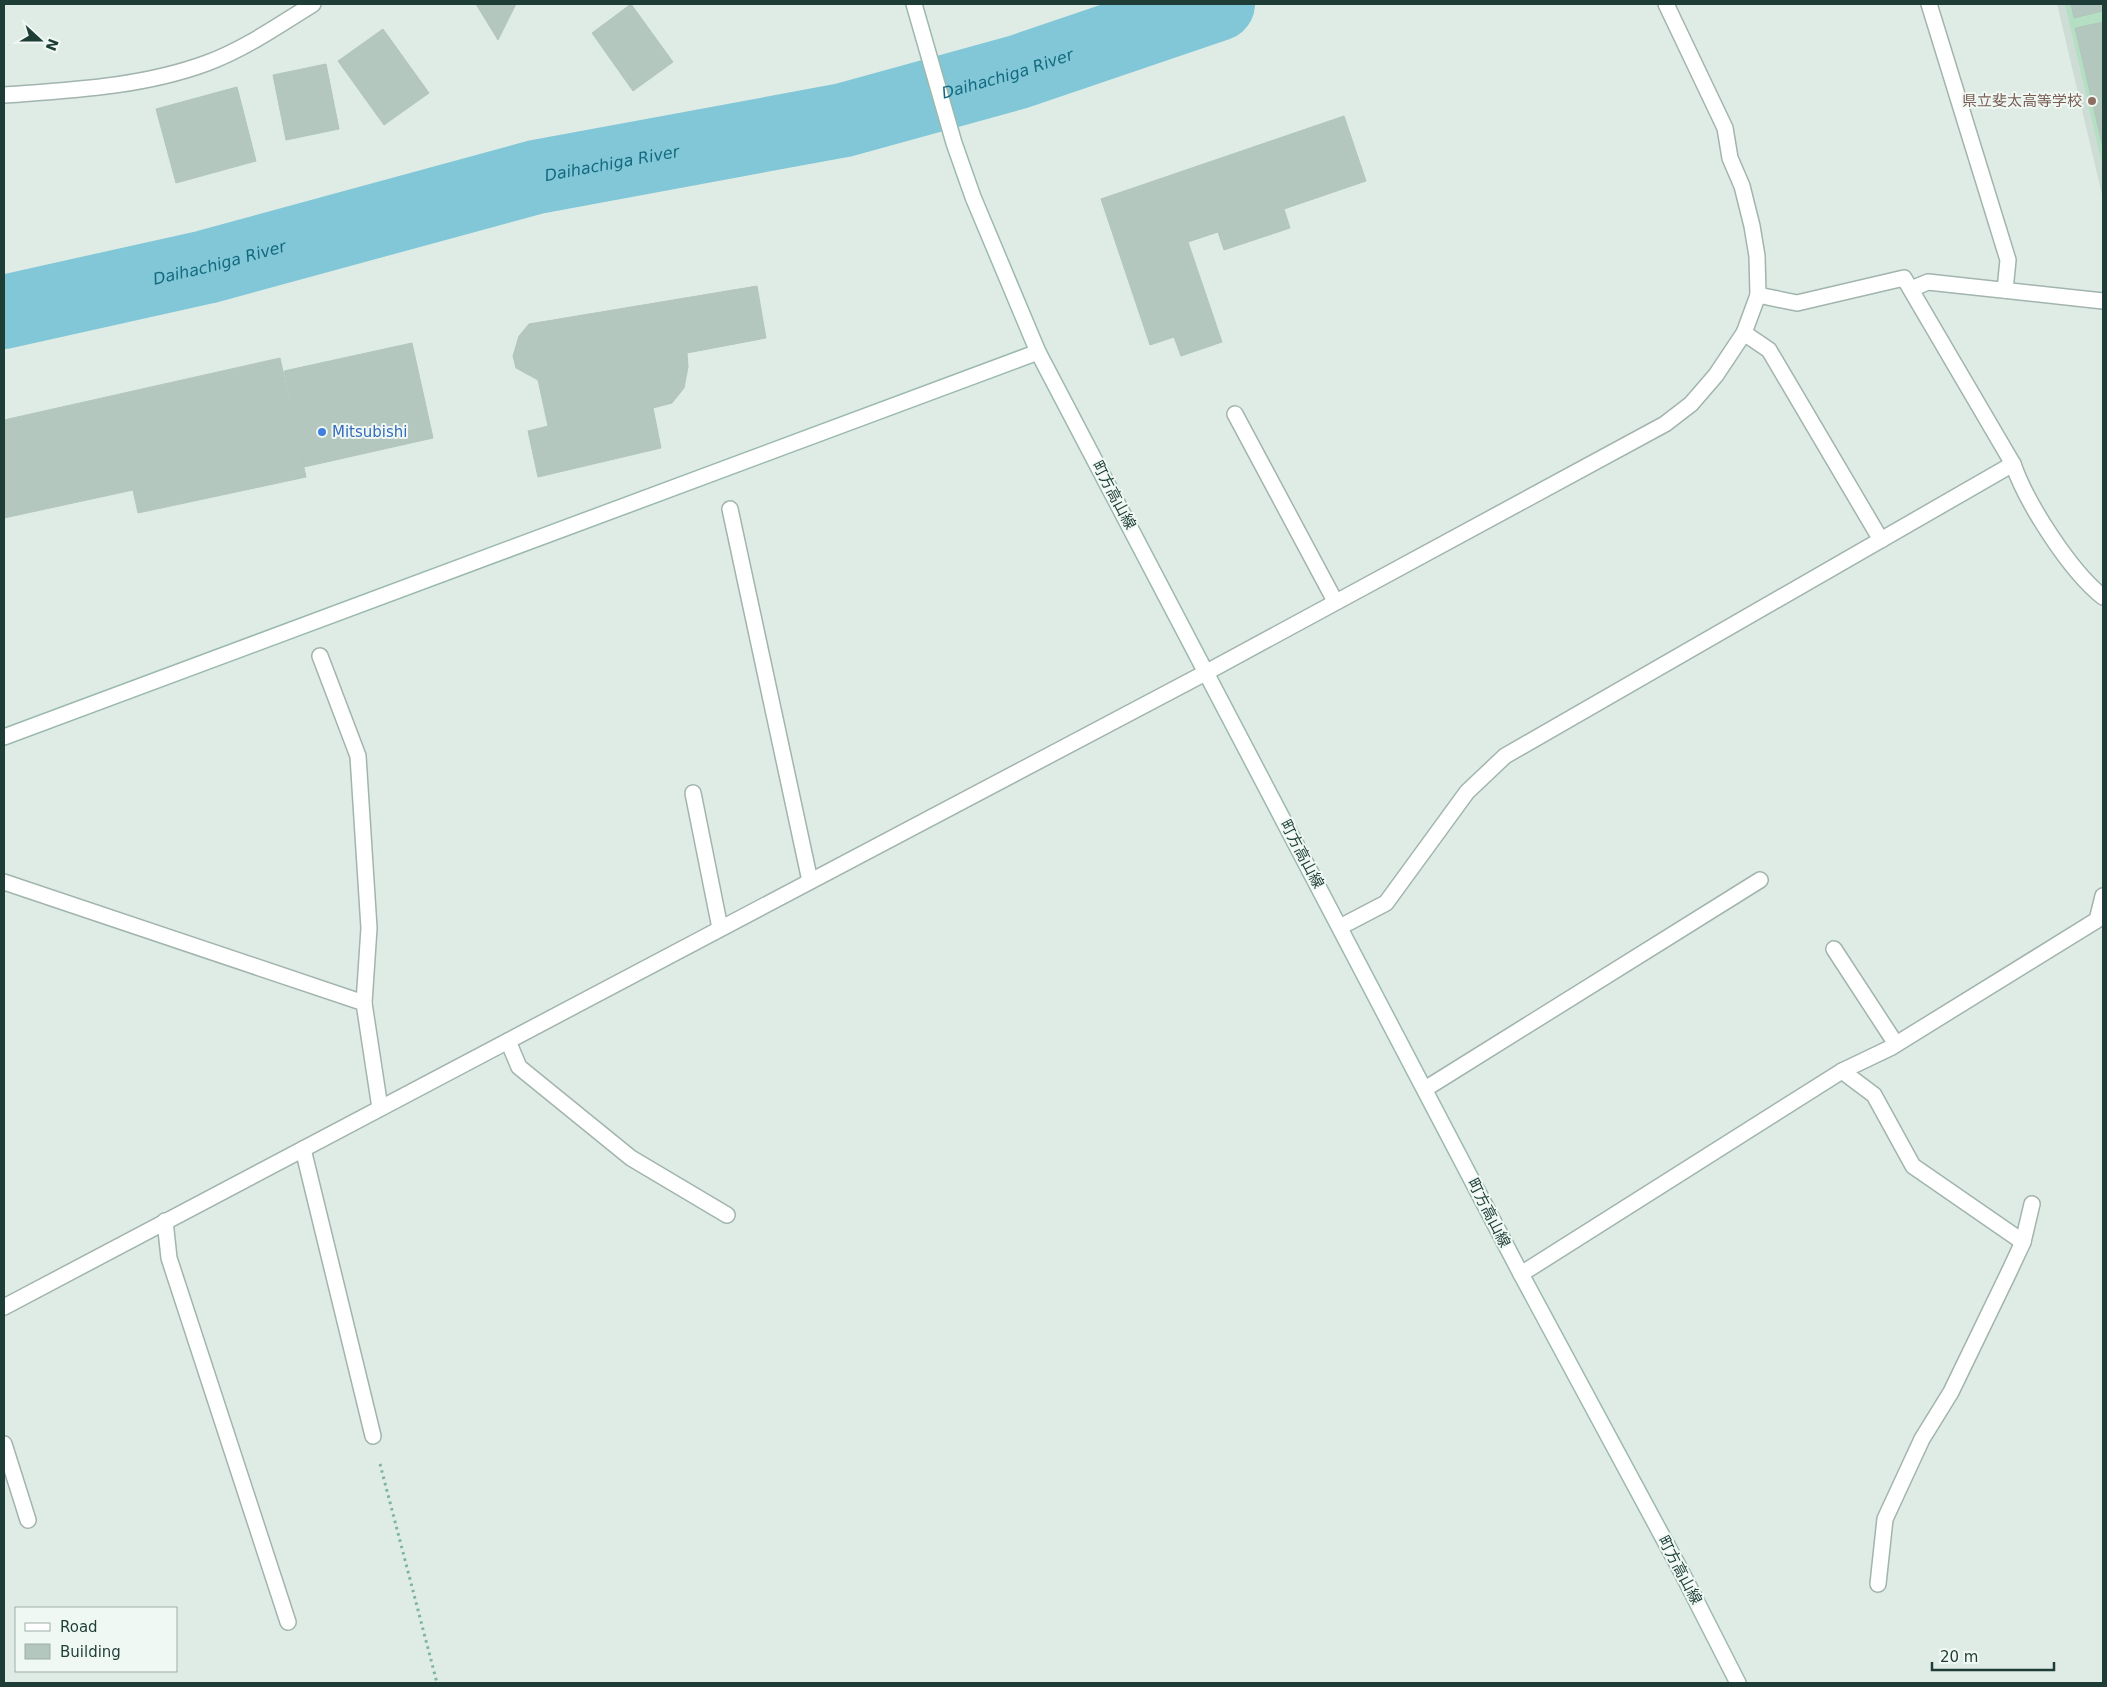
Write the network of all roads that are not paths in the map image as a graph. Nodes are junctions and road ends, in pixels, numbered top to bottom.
1 (313, 4) edge
2 (914, 4) edge
3 (1666, 4) edge
4 (1929, 4) edge
5 (4, 95) edge
6 (1911, 289) junction
7 (2005, 290) junction
8 (1758, 295) junction
9 (2103, 301) edge
10 (1744, 333) junction
11 (1038, 352) junction
12 (1235, 414) dead end
13 (2012, 464) junction
14 (730, 509) dead end
15 (1881, 540) junction
16 (2103, 597) edge
17 (1335, 601) junction
18 (320, 656) dead end
19 (1207, 672) junction
20 (4, 738) edge
21 (693, 793) dead end
22 (1760, 880) dead end
23 (810, 881) junction
24 (4, 882) edge
25 (2103, 896) edge
26 (1340, 927) junction
27 (720, 928) junction
28 (1834, 949) dead end
29 (364, 1003) junction
30 (508, 1041) junction
31 (1896, 1044) junction
32 (1842, 1070) junction
33 (1425, 1089) junction
34 (380, 1108) junction
35 (303, 1149) junction
36 (2032, 1204) dead end
37 (727, 1215) dead end
38 (165, 1221) junction
39 (2023, 1242) junction
40 (1521, 1274) junction
41 (4, 1307) edge
42 (373, 1436) road end
43 (4, 1444) edge
44 (28, 1520) dead end
45 (1878, 1584) dead end
46 (288, 1622) dead end
47 (1738, 1683) edge

1 - 5 street
2 - 11 street, 町方高山線
3 - 8 street
4 - 7 street
6 - 7 street
6 - 8 street
6 - 13 street
7 - 9 street
8 - 10 street
10 - 15 street
10 - 17 street
11 - 19 street, 町方高山線
11 - 20 street
12 - 17 street
13 - 15 street
13 - 16 street
14 - 23 street
15 - 26 street
17 - 19 street
18 - 29 street
19 - 23 street
19 - 26 street, 町方高山線
21 - 27 street
22 - 33 street
23 - 27 street
24 - 29 street
25 - 31 street
26 - 33 street, 町方高山線
27 - 30 street
28 - 31 street
29 - 34 street
30 - 34 street
30 - 37 street
31 - 32 street
32 - 39 street
32 - 40 street
33 - 40 street, 町方高山線
34 - 35 street
35 - 38 street
35 - 42 street
36 - 39 street
38 - 41 street
38 - 46 street
39 - 45 street
40 - 47 street, 町方高山線
43 - 44 street

